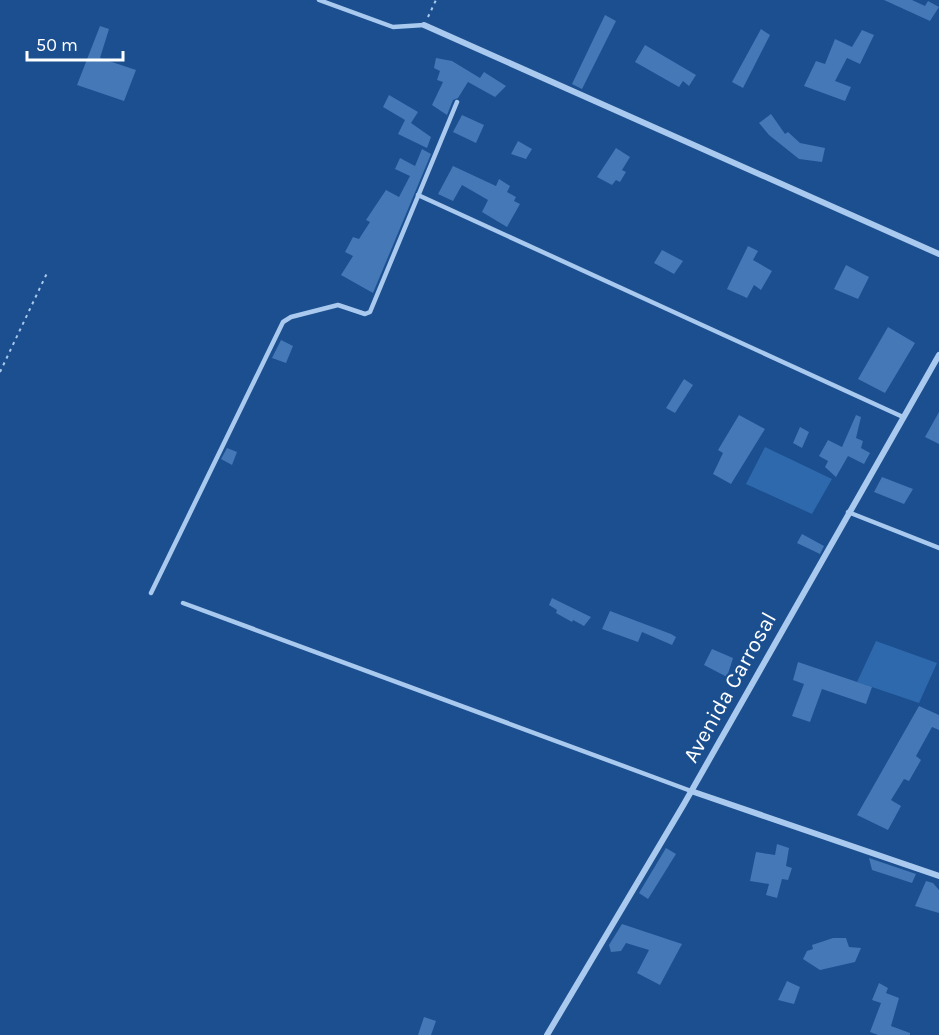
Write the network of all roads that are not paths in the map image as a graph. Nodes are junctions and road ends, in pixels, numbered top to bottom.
1 (319, 0) edge
2 (424, 25) joint
3 (457, 102) dead end
4 (418, 195) junction
5 (939, 254) edge
6 (939, 355) edge
7 (903, 417) junction
8 (848, 512) junction
9 (939, 548) edge
10 (151, 593) dead end
11 (183, 603) dead end
12 (691, 791) junction
13 (939, 876) edge
14 (547, 1035) edge

1 - 2 lane
2 - 5 street
3 - 4 lane
4 - 7 lane
4 - 10 lane
6 - 7 street, Avenida Carrosal
7 - 8 street, Avenida Carrosal
8 - 9 lane
8 - 12 street, Avenida Carrosal
11 - 12 lane
12 - 13 street
12 - 14 street, Avenida Carrosal

